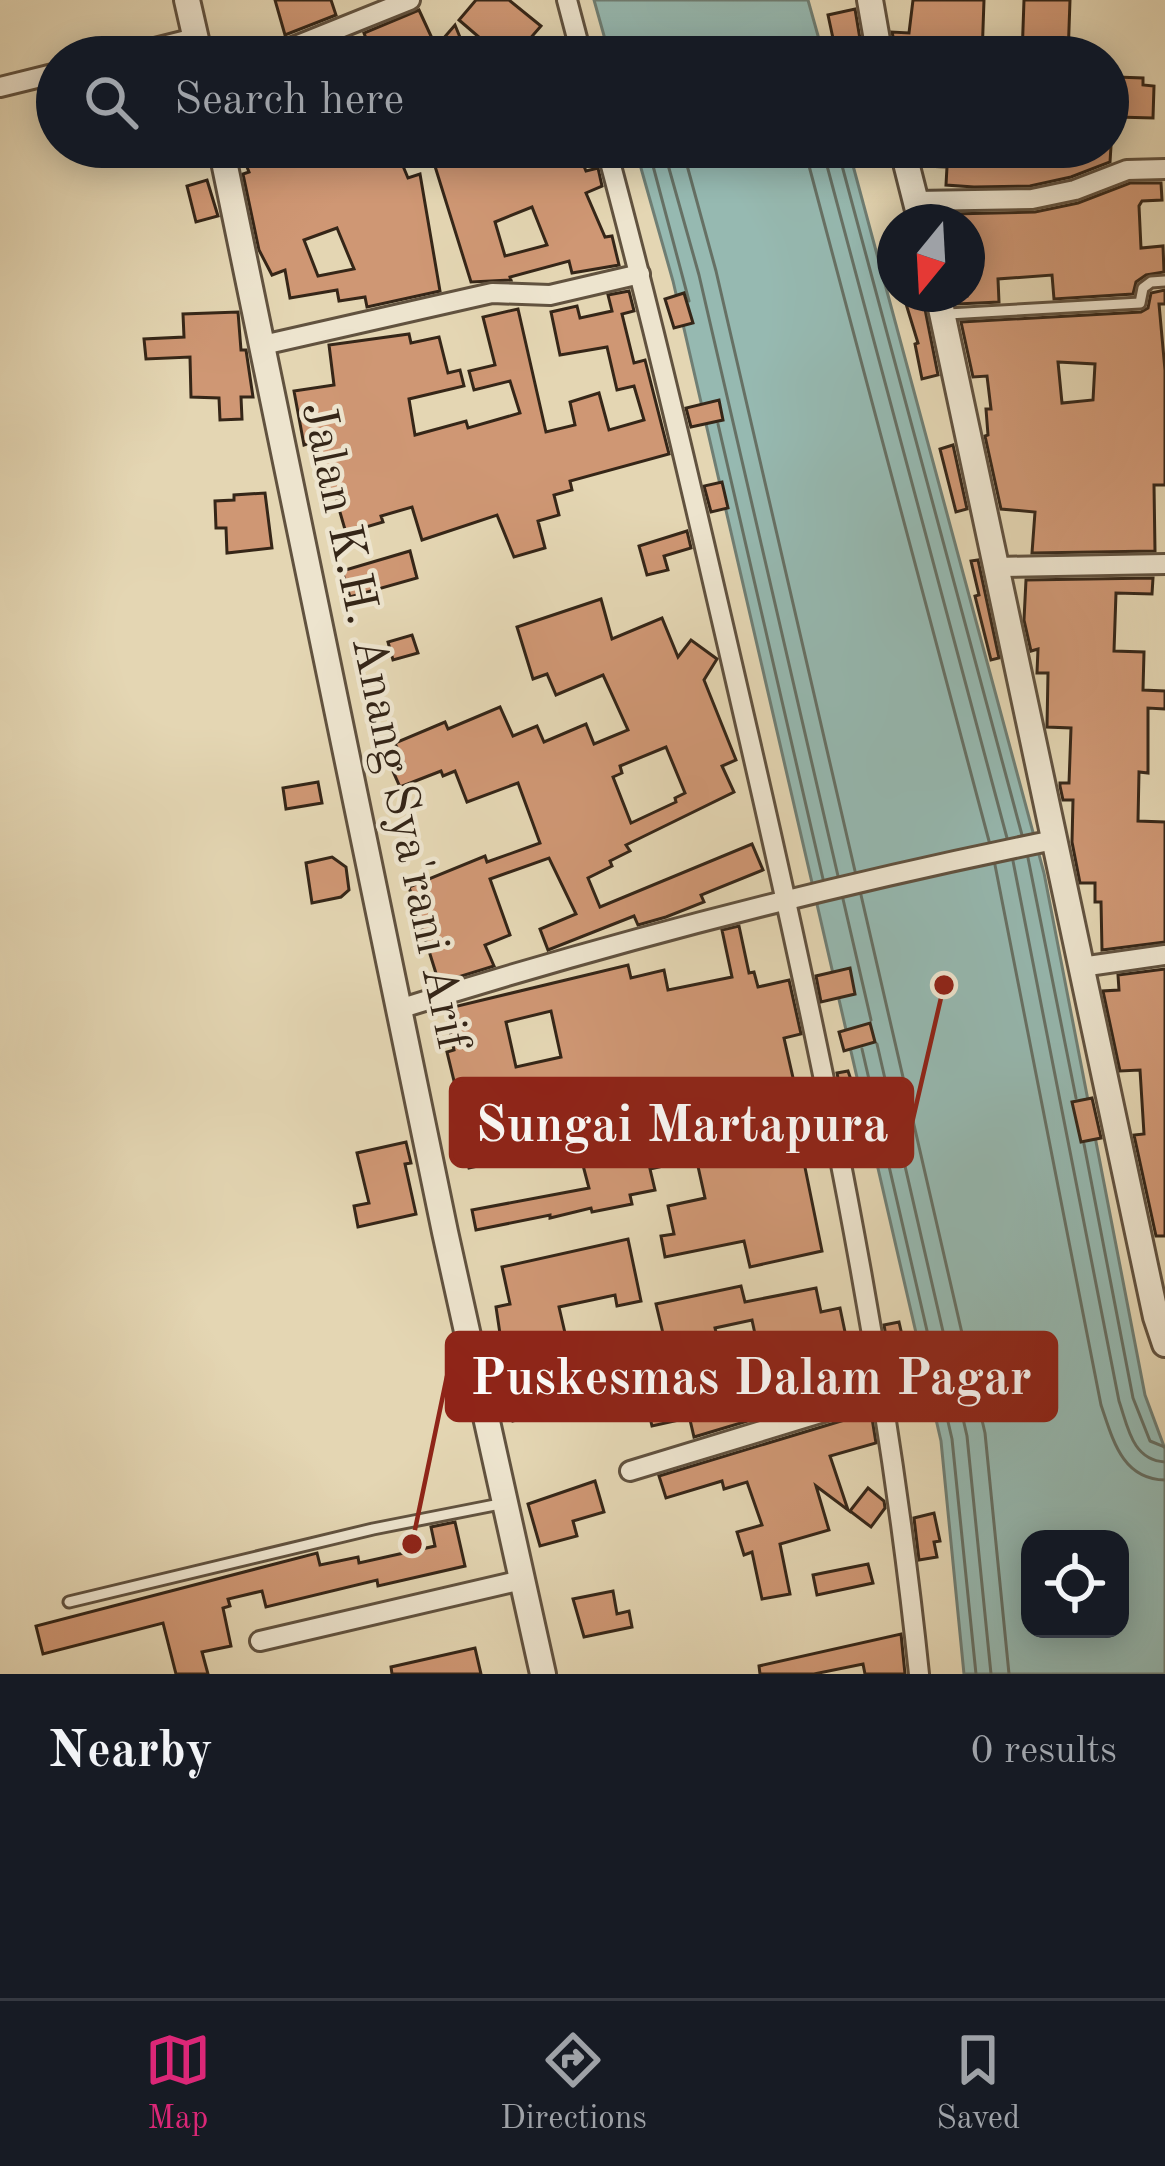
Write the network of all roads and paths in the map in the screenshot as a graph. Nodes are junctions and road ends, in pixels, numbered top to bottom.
1 (187, 0) edge
2 (410, 0) edge
3 (567, 0) edge
4 (870, 0) edge
5 (195, 36) edge
6 (320, 36) edge
7 (576, 36) edge
8 (876, 36) edge
9 (36, 78) edge
10 (0, 87) edge
11 (225, 168) edge
12 (612, 168) edge
13 (907, 168) edge
14 (1165, 169) edge
15 (917, 204) edge
16 (985, 204) edge
17 (640, 274) junction
18 (1165, 281) edge
19 (985, 304) edge
20 (942, 312) edge
21 (263, 345) junction
22 (1165, 564) edge
23 (998, 567) junction
24 (1047, 842) junction
25 (786, 898) junction
26 (1165, 956) edge
27 (1081, 967) junction
28 (399, 1009) junction
29 (1161, 1317) edge
30 (1165, 1344) edge
31 (883, 1394) junction
32 (630, 1471) dead end
33 (505, 1503) junction
34 (522, 1580) junction
35 (69, 1602) dead end
36 (260, 1641) dead end
37 (543, 1674) edge
38 (920, 1674) edge

1 - 5 street
2 - 6 street
3 - 7 street
4 - 8 street
9 - 10 street
11 - 21 street, Jalan K.H. Anang Sya'rani Arif
12 - 17 street
13 - 15 street
14 - 16 street
17 - 21 street
17 - 25 street
18 - 19 lane
20 - 23 street
21 - 28 street, Jalan K.H. Anang Sya'rani Arif
22 - 23 street
23 - 24 street
24 - 25 street
24 - 27 street
25 - 28 street
25 - 31 street
26 - 27 street
27 - 29 street
28 - 33 street, Jalan K.H. Anang Sya'rani Arif
29 - 30 street
31 - 32 street
31 - 38 street
33 - 34 street, Jalan K.H. Anang Sya'rani Arif
33 - 35 lane
34 - 36 street
34 - 37 street, Jalan K.H. Anang Sya'rani Arif

